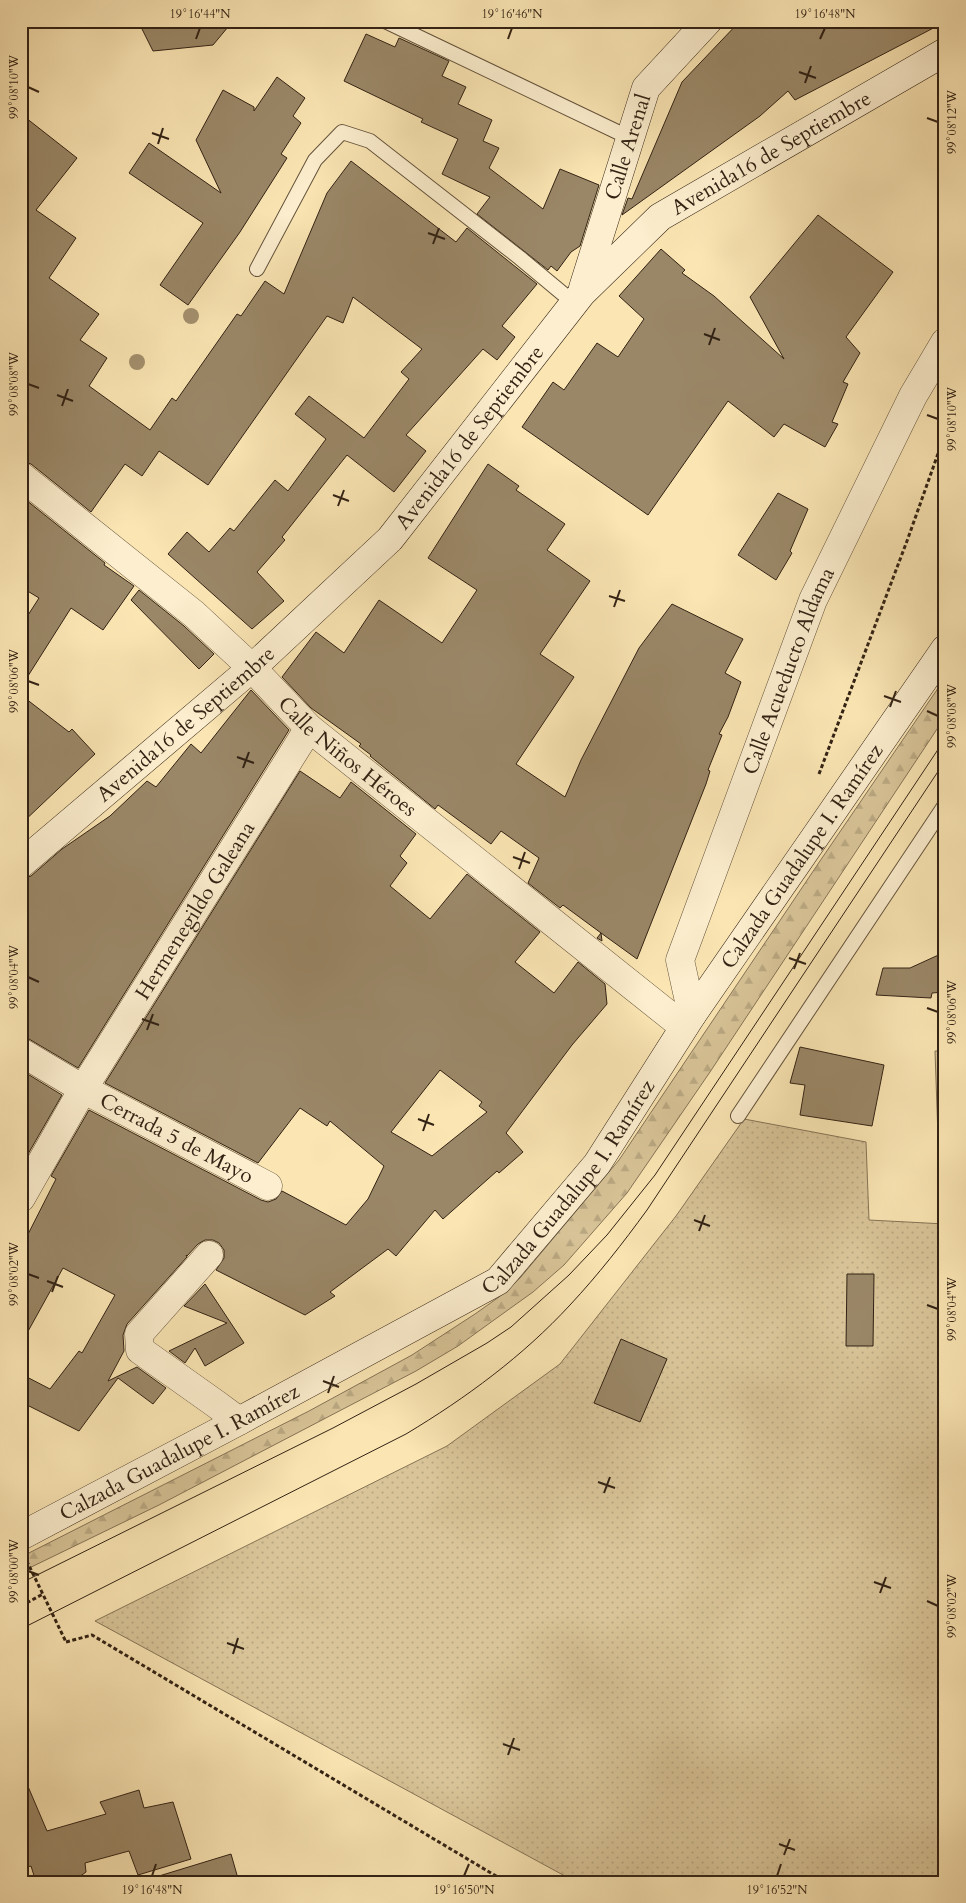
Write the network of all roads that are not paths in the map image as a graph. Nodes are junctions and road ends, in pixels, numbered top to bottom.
1 (385, 21) edge
2 (708, 21) edge
3 (945, 52) edge
4 (630, 138) junction
5 (256, 269) dead end
6 (578, 298) junction
7 (945, 342) edge
8 (21, 476) edge
9 (945, 649) edge
10 (252, 668) junction
11 (309, 728) junction
12 (945, 805) edge
13 (21, 864) edge
14 (688, 1021) junction
15 (21, 1052) edge
16 (83, 1089) junction
17 (738, 1116) dead end
18 (268, 1186) dead end
19 (21, 1198) edge
20 (209, 1255) dead end
21 (239, 1421) junction
22 (21, 1536) edge

1 - 4 lane
2 - 4 street, Calle Arenal
3 - 6 street, Avenida16 de Septiembre
4 - 6 street, Calle Arenal
5 - 6 lane
6 - 10 street, Avenida16 de Septiembre
7 - 14 street, Calle Acueducto Aldama
8 - 10 street, Calle Niños Héroes
9 - 14 street, Calzada Guadalupe I. Ramírez
10 - 11 street, Calle Niños Héroes
10 - 13 street, Avenida16 de Septiembre
11 - 14 street, Calle Niños Héroes
11 - 16 street, Hermenegildo Galeana
12 - 17 lane
14 - 21 street, Calzada Guadalupe I. Ramírez
15 - 16 street, Cerrada 5 de Mayo
16 - 18 street, Cerrada 5 de Mayo
16 - 19 street, Hermenegildo Galeana
20 - 21 street
21 - 22 street, Calzada Guadalupe I. Ramírez

